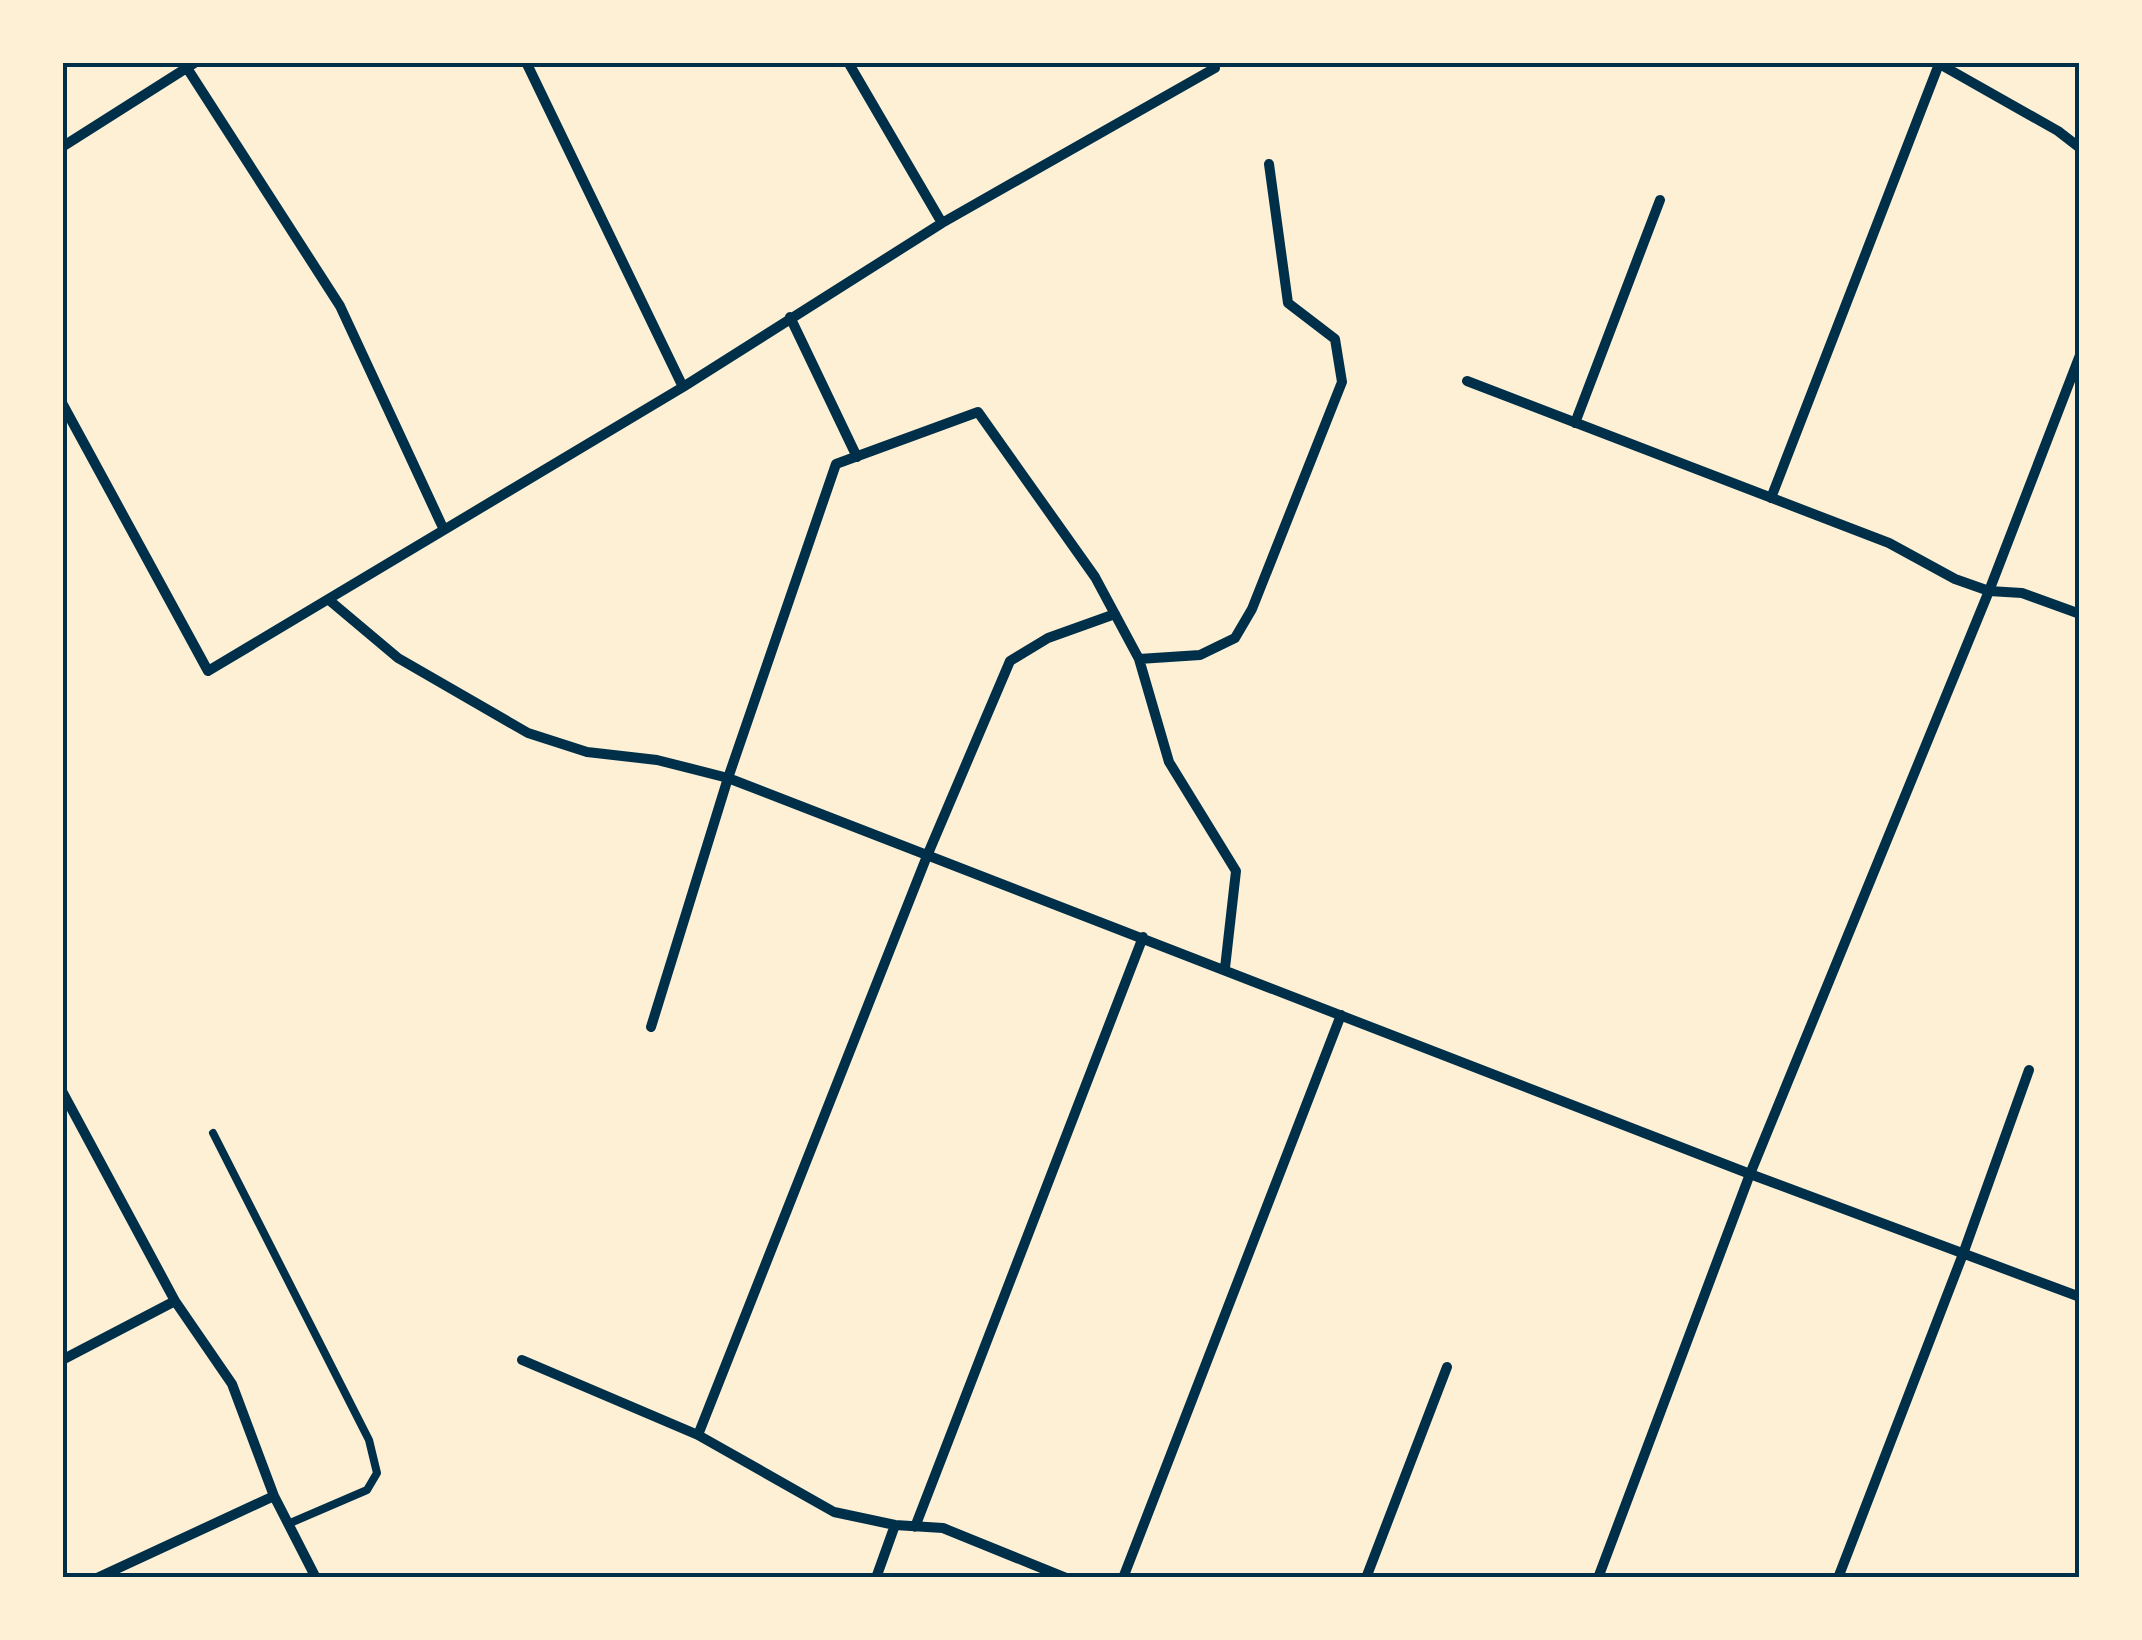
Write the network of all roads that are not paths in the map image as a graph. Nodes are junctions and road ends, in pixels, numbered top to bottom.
1 (526, 62) edge
2 (848, 62) edge
3 (1212, 62) edge
4 (1938, 63) edge
5 (191, 65) edge
6 (62, 147) edge
7 (2080, 148) edge
8 (1269, 164) dead end
9 (1660, 200) dead end
10 (942, 223) junction
11 (790, 317) junction
12 (2080, 355) edge
13 (1467, 380) dead end
14 (683, 387) junction
15 (62, 403) edge
16 (1574, 423) junction
17 (858, 457) junction
18 (1772, 498) junction
19 (444, 530) junction
20 (1989, 591) junction
21 (329, 600) junction
22 (1115, 614) junction
23 (2080, 614) edge
24 (1139, 659) junction
25 (728, 778) junction
26 (928, 856) junction
27 (1143, 938) junction
28 (1225, 968) junction
29 (1341, 1015) junction
30 (651, 1027) dead end
31 (2029, 1070) dead end
32 (62, 1091) edge
33 (213, 1133) dead end
34 (1750, 1174) junction
35 (1963, 1254) junction
36 (2080, 1296) edge
37 (175, 1301) junction
38 (62, 1360) edge
39 (522, 1360) dead end
40 (1447, 1367) dead end
41 (698, 1435) junction
42 (274, 1496) junction
43 (288, 1524) junction
44 (895, 1526) junction
45 (915, 1526) junction
46 (96, 1578) edge
47 (316, 1578) edge
48 (876, 1578) edge
49 (1066, 1578) edge
50 (1122, 1578) edge
51 (1366, 1578) edge
52 (1598, 1578) edge
53 (1838, 1578) edge

1 - 14 street
2 - 10 street
3 - 10 street
4 - 7 street
4 - 18 street
5 - 6 street
5 - 19 street
8 - 24 street
9 - 16 street
10 - 11 street
11 - 14 street
11 - 17 street
12 - 20 street
13 - 16 street
14 - 19 street
15 - 21 street
16 - 18 street
17 - 22 street
17 - 25 street
18 - 20 street
19 - 21 street
20 - 23 street
20 - 34 street
21 - 25 street
22 - 24 street
22 - 26 street
24 - 28 street
25 - 26 street
25 - 30 street
26 - 27 street
26 - 41 street
27 - 28 street
27 - 45 street
28 - 29 street
29 - 34 street
29 - 50 street
31 - 35 street
32 - 37 street
33 - 43 lane
34 - 35 street
34 - 52 street
35 - 36 street
35 - 53 street
37 - 38 street
37 - 42 street
39 - 41 street
40 - 51 street
41 - 44 street
42 - 43 street
42 - 46 street
43 - 47 street
44 - 45 street
44 - 48 street
45 - 49 street

